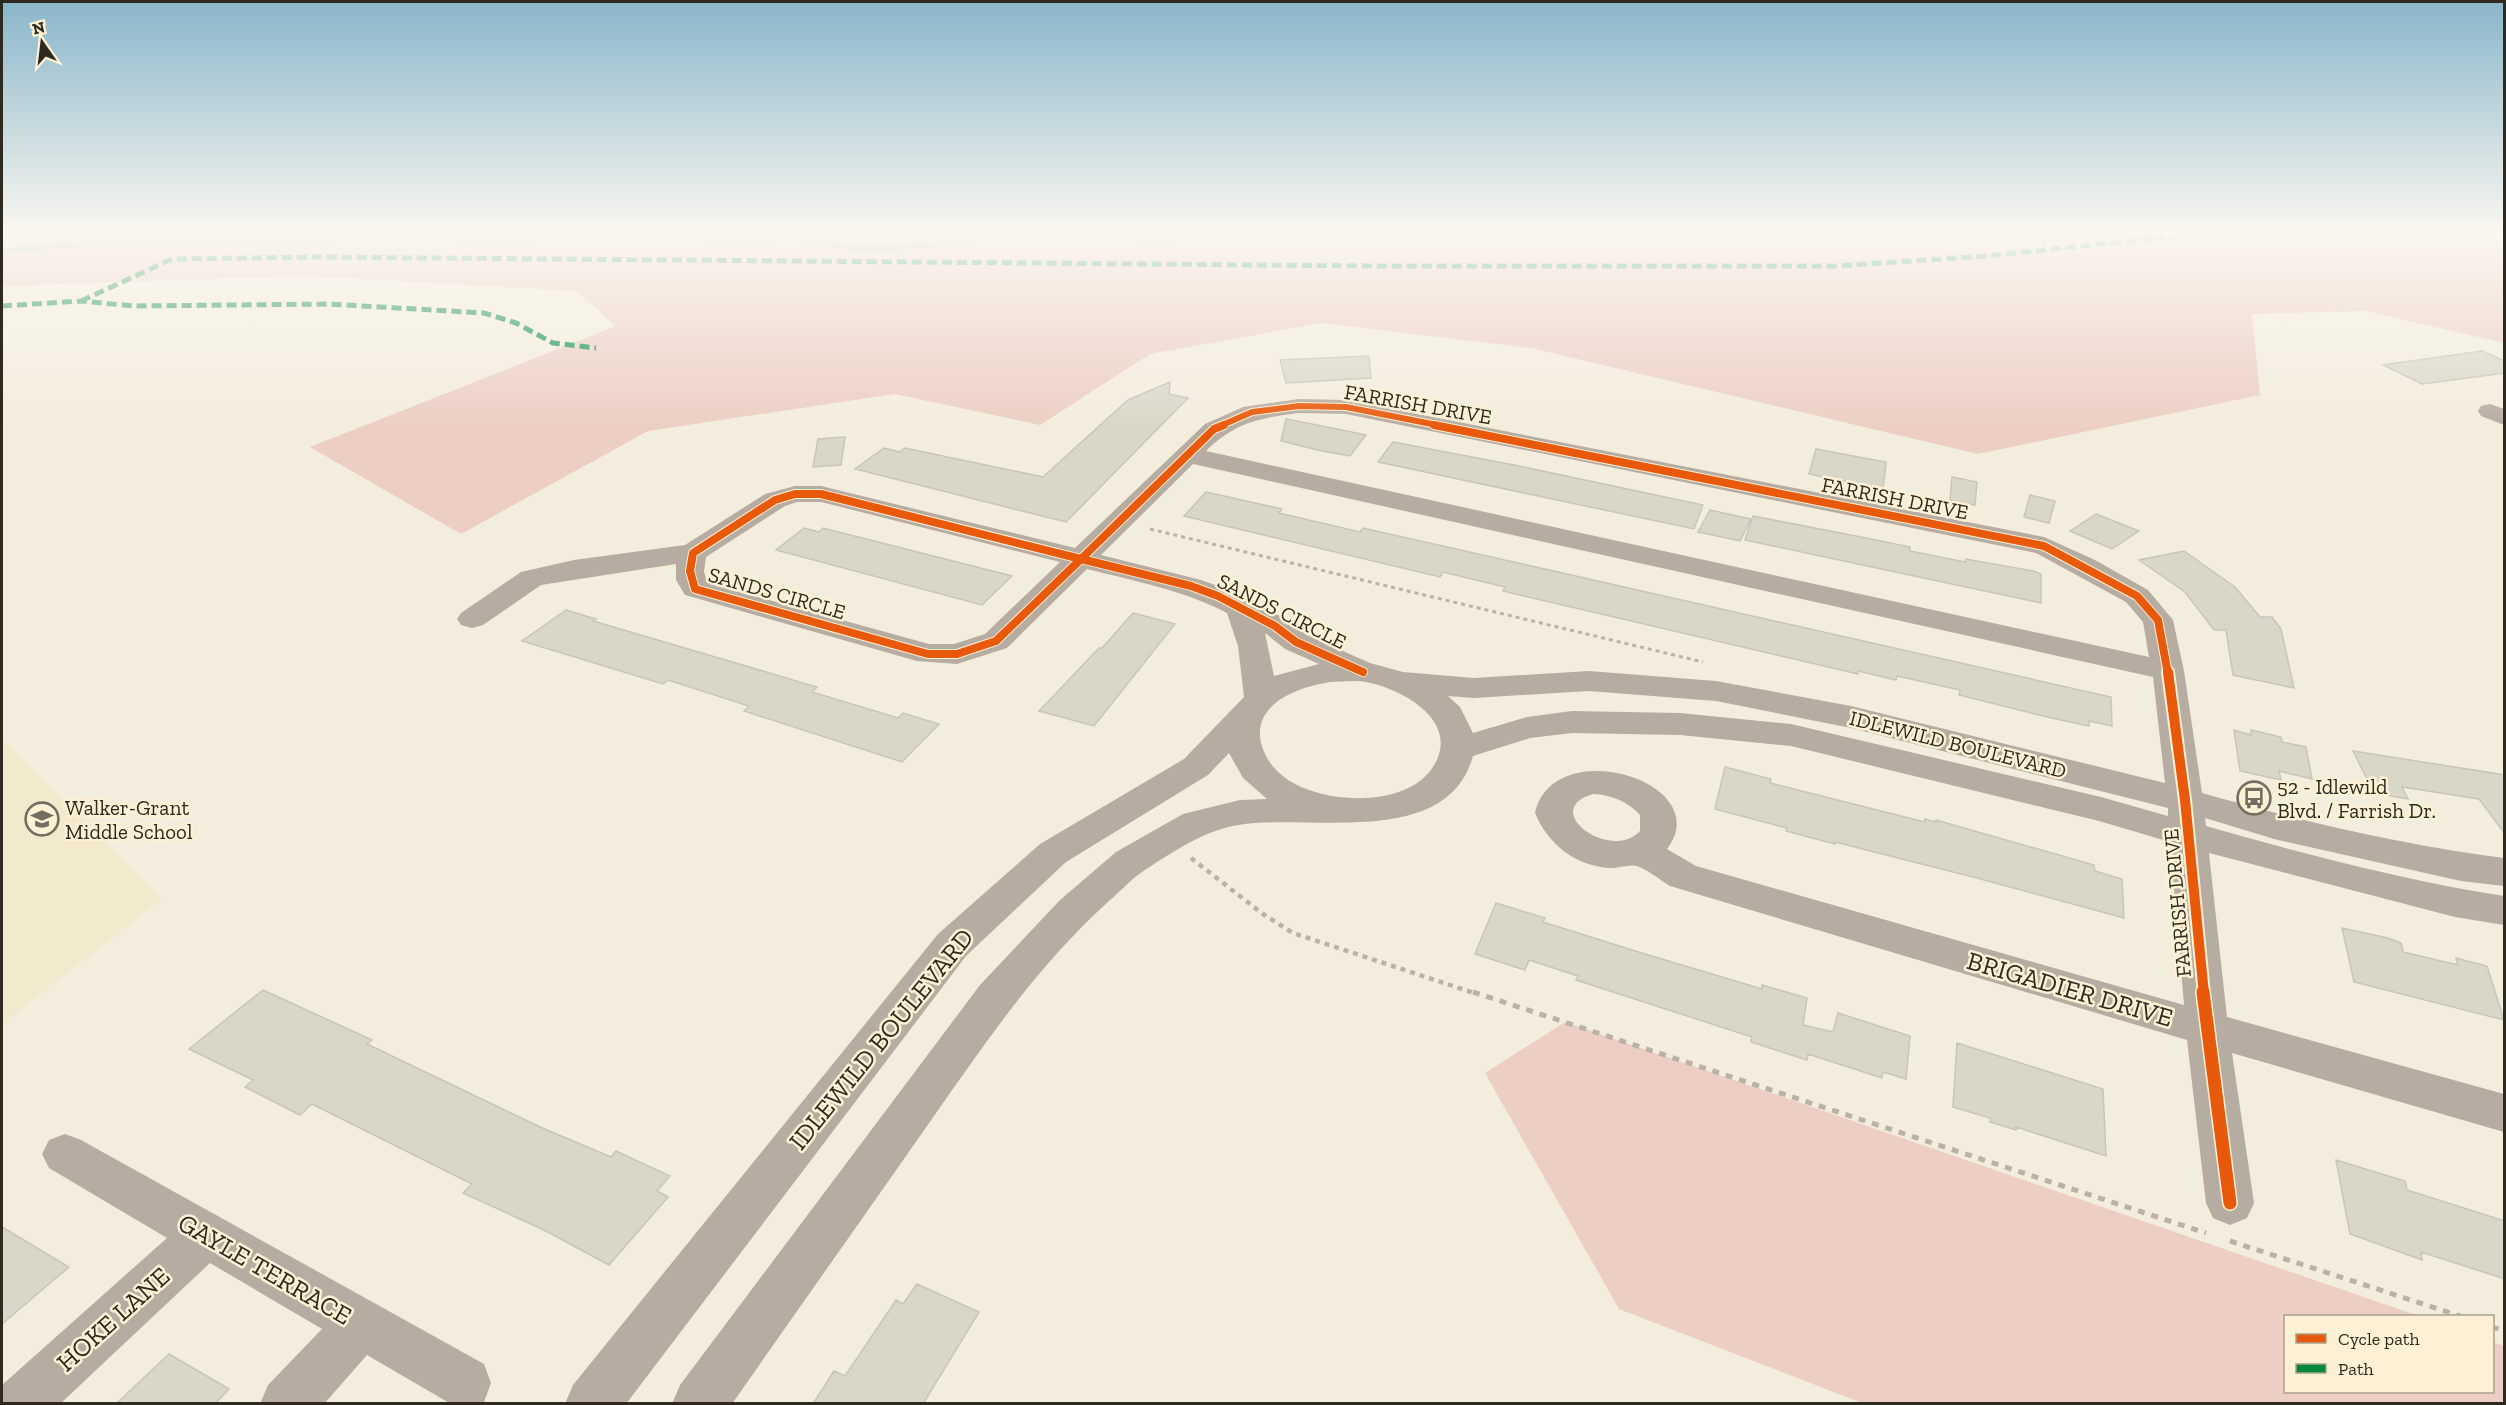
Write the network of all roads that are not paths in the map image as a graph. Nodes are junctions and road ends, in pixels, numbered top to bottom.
1 (1188, 455) junction
2 (693, 553) junction
3 (1079, 559) junction
4 (1240, 609) junction
5 (472, 619) dead end
6 (2168, 671) junction
7 (1363, 672) junction
8 (1403, 682) junction
9 (1256, 704) junction
10 (1458, 749) junction
11 (1343, 810) junction
12 (2187, 817) junction
13 (1641, 851) dead end
14 (2505, 872) edge
15 (2505, 910) edge
16 (2207, 1029) junction
17 (2505, 1113) edge
18 (65, 1154) dead end
19 (2221, 1225) road end
20 (205, 1235) junction
21 (361, 1325) junction
22 (465, 1383) dead end
23 (21, 1404) edge
24 (287, 1404) edge
25 (592, 1404) edge
26 (699, 1404) edge

1 - 3 street, FARRISH DRIVE
1 - 6 street
1 - 6 street, FARRISH DRIVE
2 - 3 street, SANDS CIRCLE
2 - 3 street, SANDS CIRCLE
2 - 5 street
3 - 4 street, SANDS CIRCLE
4 - 7 street, SANDS CIRCLE
4 - 9 street, SANDS CIRCLE
6 - 12 street, FARRISH DRIVE
7 - 8 street
7 - 9 street
8 - 10 street
8 - 12 street, IDLEWILD BOULEVARD
9 - 11 street
9 - 25 street, IDLEWILD BOULEVARD
10 - 11 street
10 - 12 street, IDLEWILD BOULEVARD
11 - 26 street
12 - 14 street, IDLEWILD BOULEVARD
12 - 15 street, IDLEWILD BOULEVARD
12 - 16 street, FARRISH DRIVE
13 - 16 street, BRIGADIER DRIVE
16 - 17 street, BRIGADIER DRIVE
16 - 19 street, FARRISH DRIVE
18 - 20 street, GAYLE TERRACE
20 - 21 street, GAYLE TERRACE
20 - 23 street, HOKE LANE
21 - 22 street, GAYLE TERRACE
21 - 24 street

